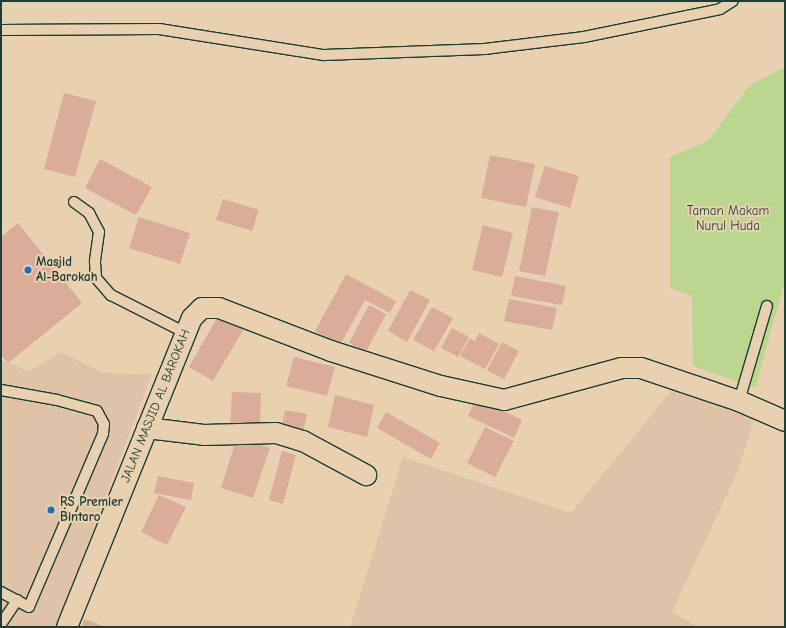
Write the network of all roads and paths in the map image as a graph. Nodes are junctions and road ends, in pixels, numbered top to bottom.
1 (732, 1) edge
2 (1, 30) edge
3 (74, 202) dead end
4 (767, 306) dead end
5 (189, 325) junction
6 (1, 390) edge
7 (739, 401) junction
8 (785, 421) edge
9 (147, 428) junction
10 (366, 475) dead end
11 (1, 592) edge
12 (17, 600) junction
13 (1, 624) edge
14 (67, 627) edge

1 - 2 lane
3 - 5 lane
4 - 7 lane
5 - 7 street
5 - 9 street, JALAN MASJID AL BAROKAH
6 - 12 lane
7 - 8 street
9 - 10 street
9 - 14 street, JALAN MASJID AL BAROKAH
11 - 12 lane
12 - 13 lane

